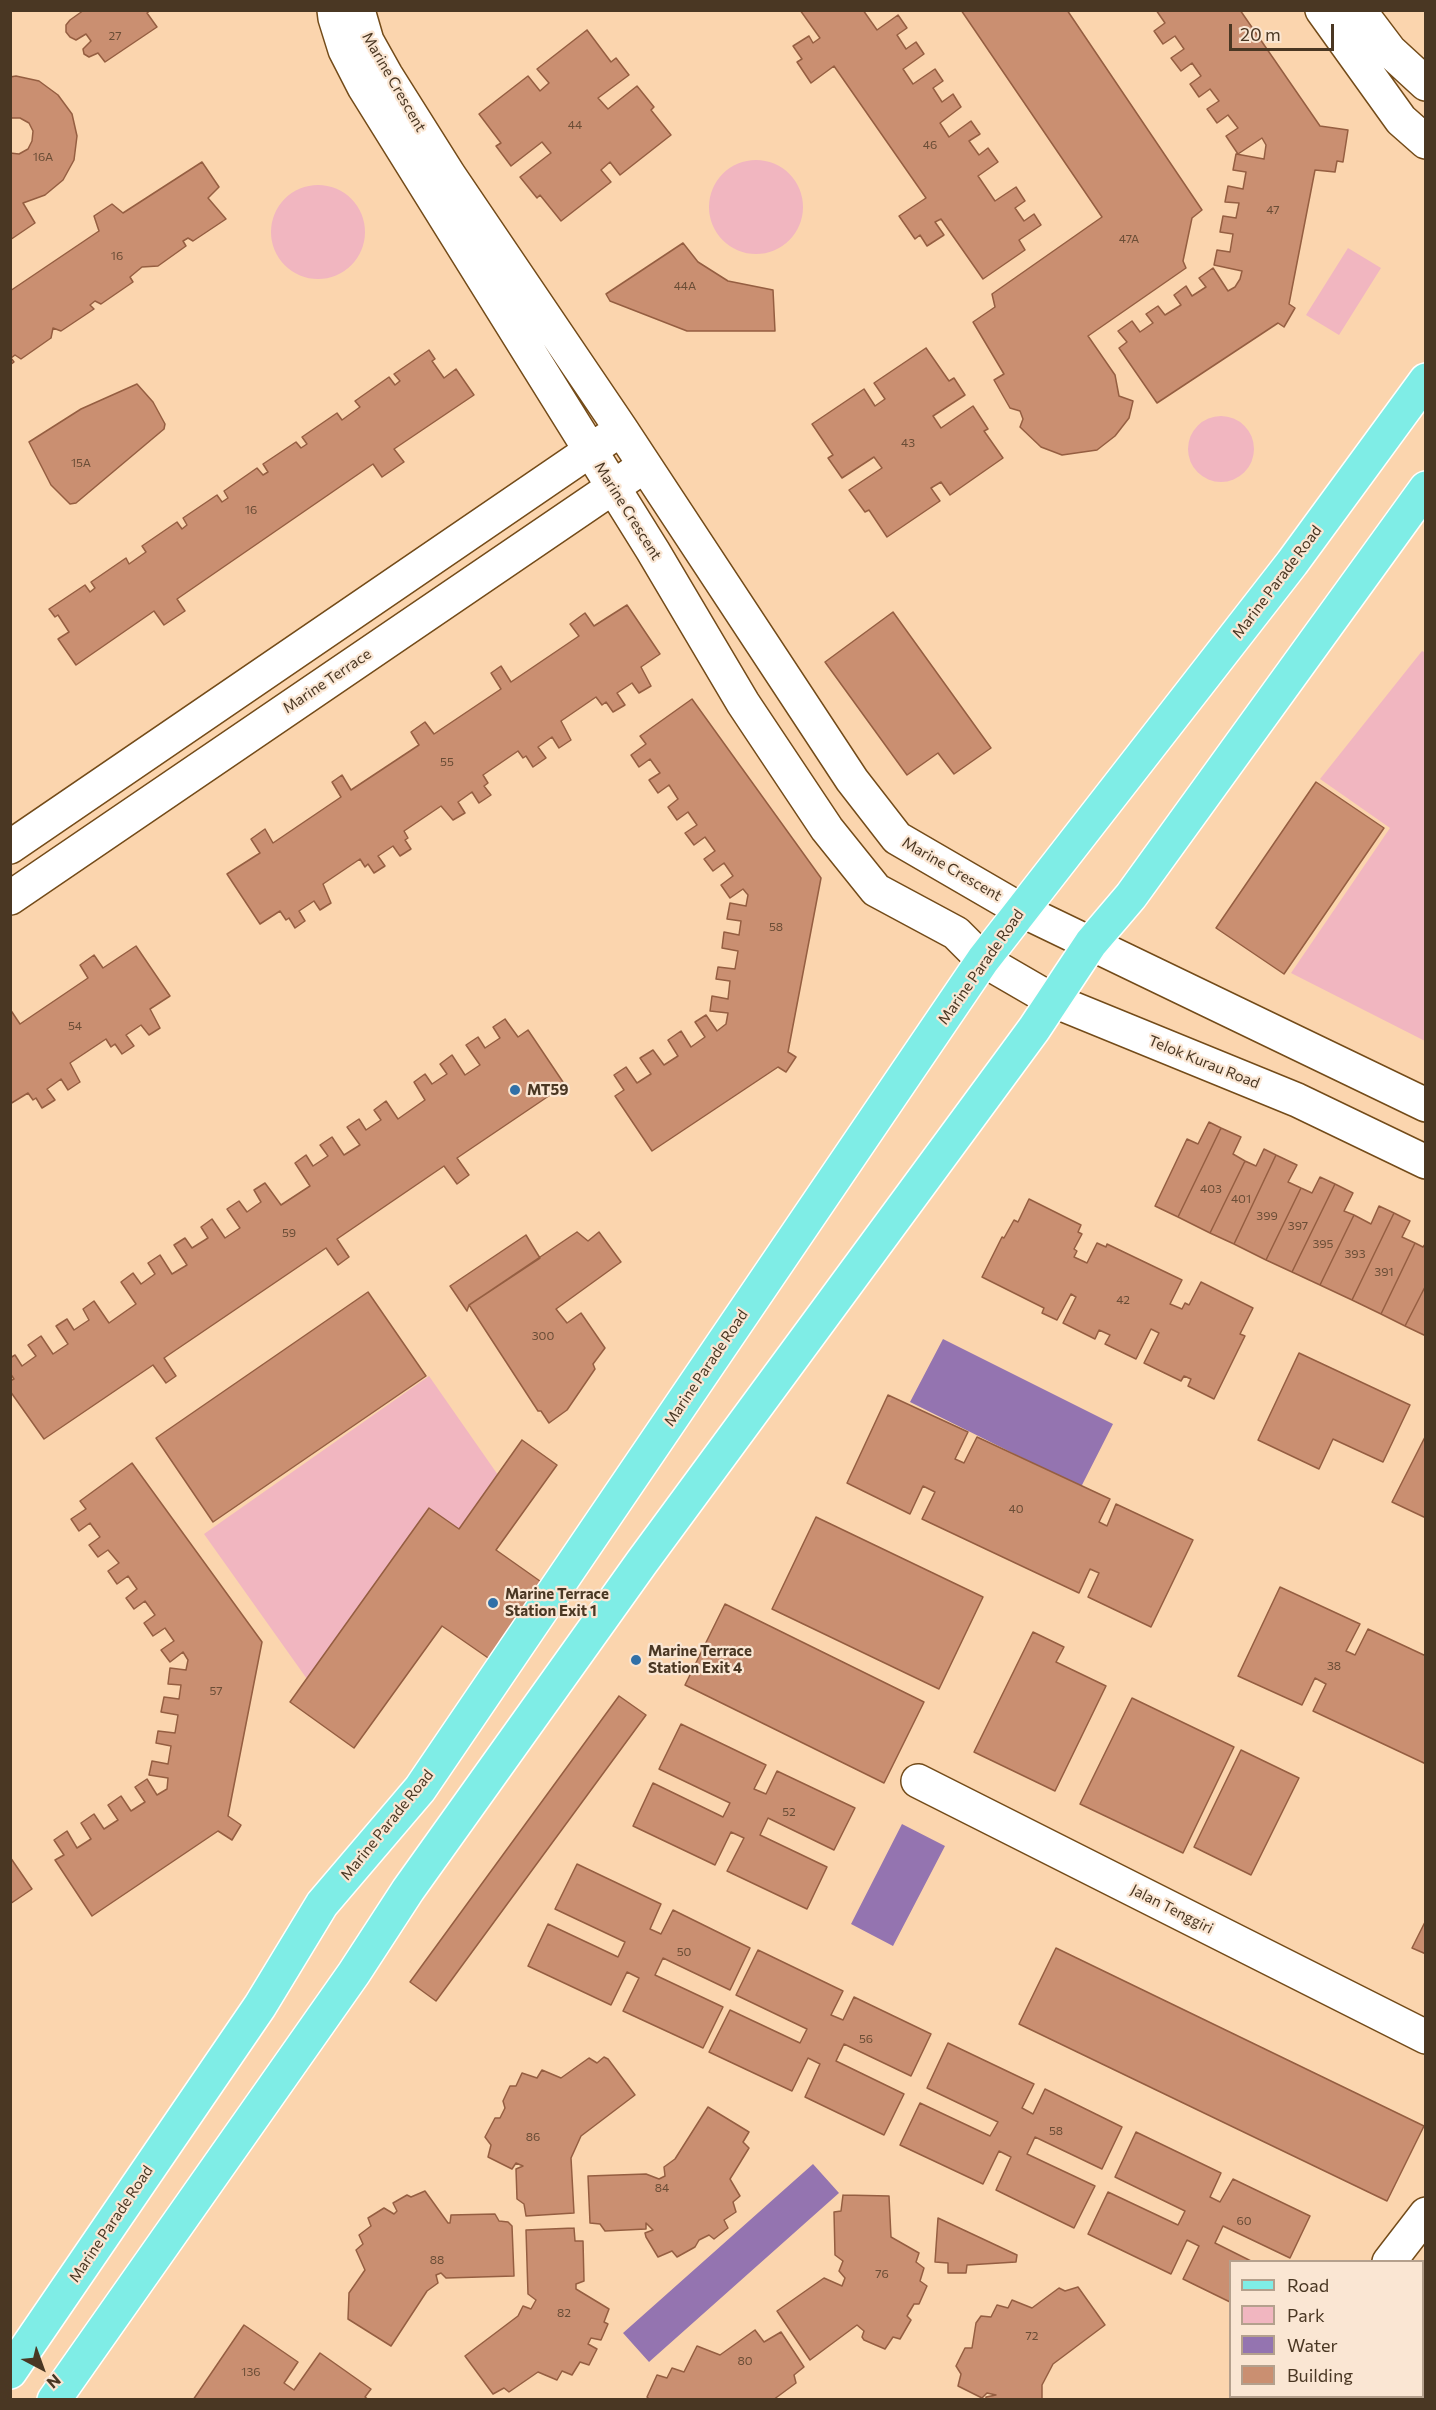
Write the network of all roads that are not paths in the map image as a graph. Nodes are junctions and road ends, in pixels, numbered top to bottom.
1 (334, 10) edge
2 (358, 10) edge
3 (1322, 10) edge
4 (1359, 10) edge
5 (1425, 84) edge
6 (1425, 142) edge
7 (1425, 380) edge
8 (621, 429) junction
9 (591, 449) junction
10 (645, 465) junction
11 (614, 486) junction
12 (1425, 488) edge
13 (10, 847) edge
14 (10, 898) edge
15 (1021, 910) junction
16 (1091, 943) junction
17 (983, 960) junction
18 (1052, 1000) junction
19 (1425, 1105) edge
20 (1425, 1162) edge
21 (918, 1781) dead end
22 (1425, 2037) edge
23 (1425, 2214) edge
24 (1390, 2260) edge
25 (10, 2372) edge
26 (54, 2400) edge

1 - 9 street, Marine Crescent
2 - 8 street, Marine Crescent
3 - 6 street
4 - 5 street
7 - 15 main road, Marine Parade Road
8 - 9 street
8 - 10 street, Marine Crescent
9 - 11 street, Marine Crescent
9 - 13 street
10 - 11 street, Marine Terrace
10 - 15 street, Marine Crescent
11 - 14 street, Marine Terrace
11 - 17 street, Marine Crescent
12 - 16 main road
15 - 16 street
15 - 17 main road, Marine Parade Road
16 - 18 main road
16 - 19 street
17 - 18 street, Telok Kurau Road
17 - 25 main road, Marine Parade Road
18 - 20 street, Telok Kurau Road
18 - 26 main road
21 - 22 street, Jalan Tenggiri
23 - 24 street

